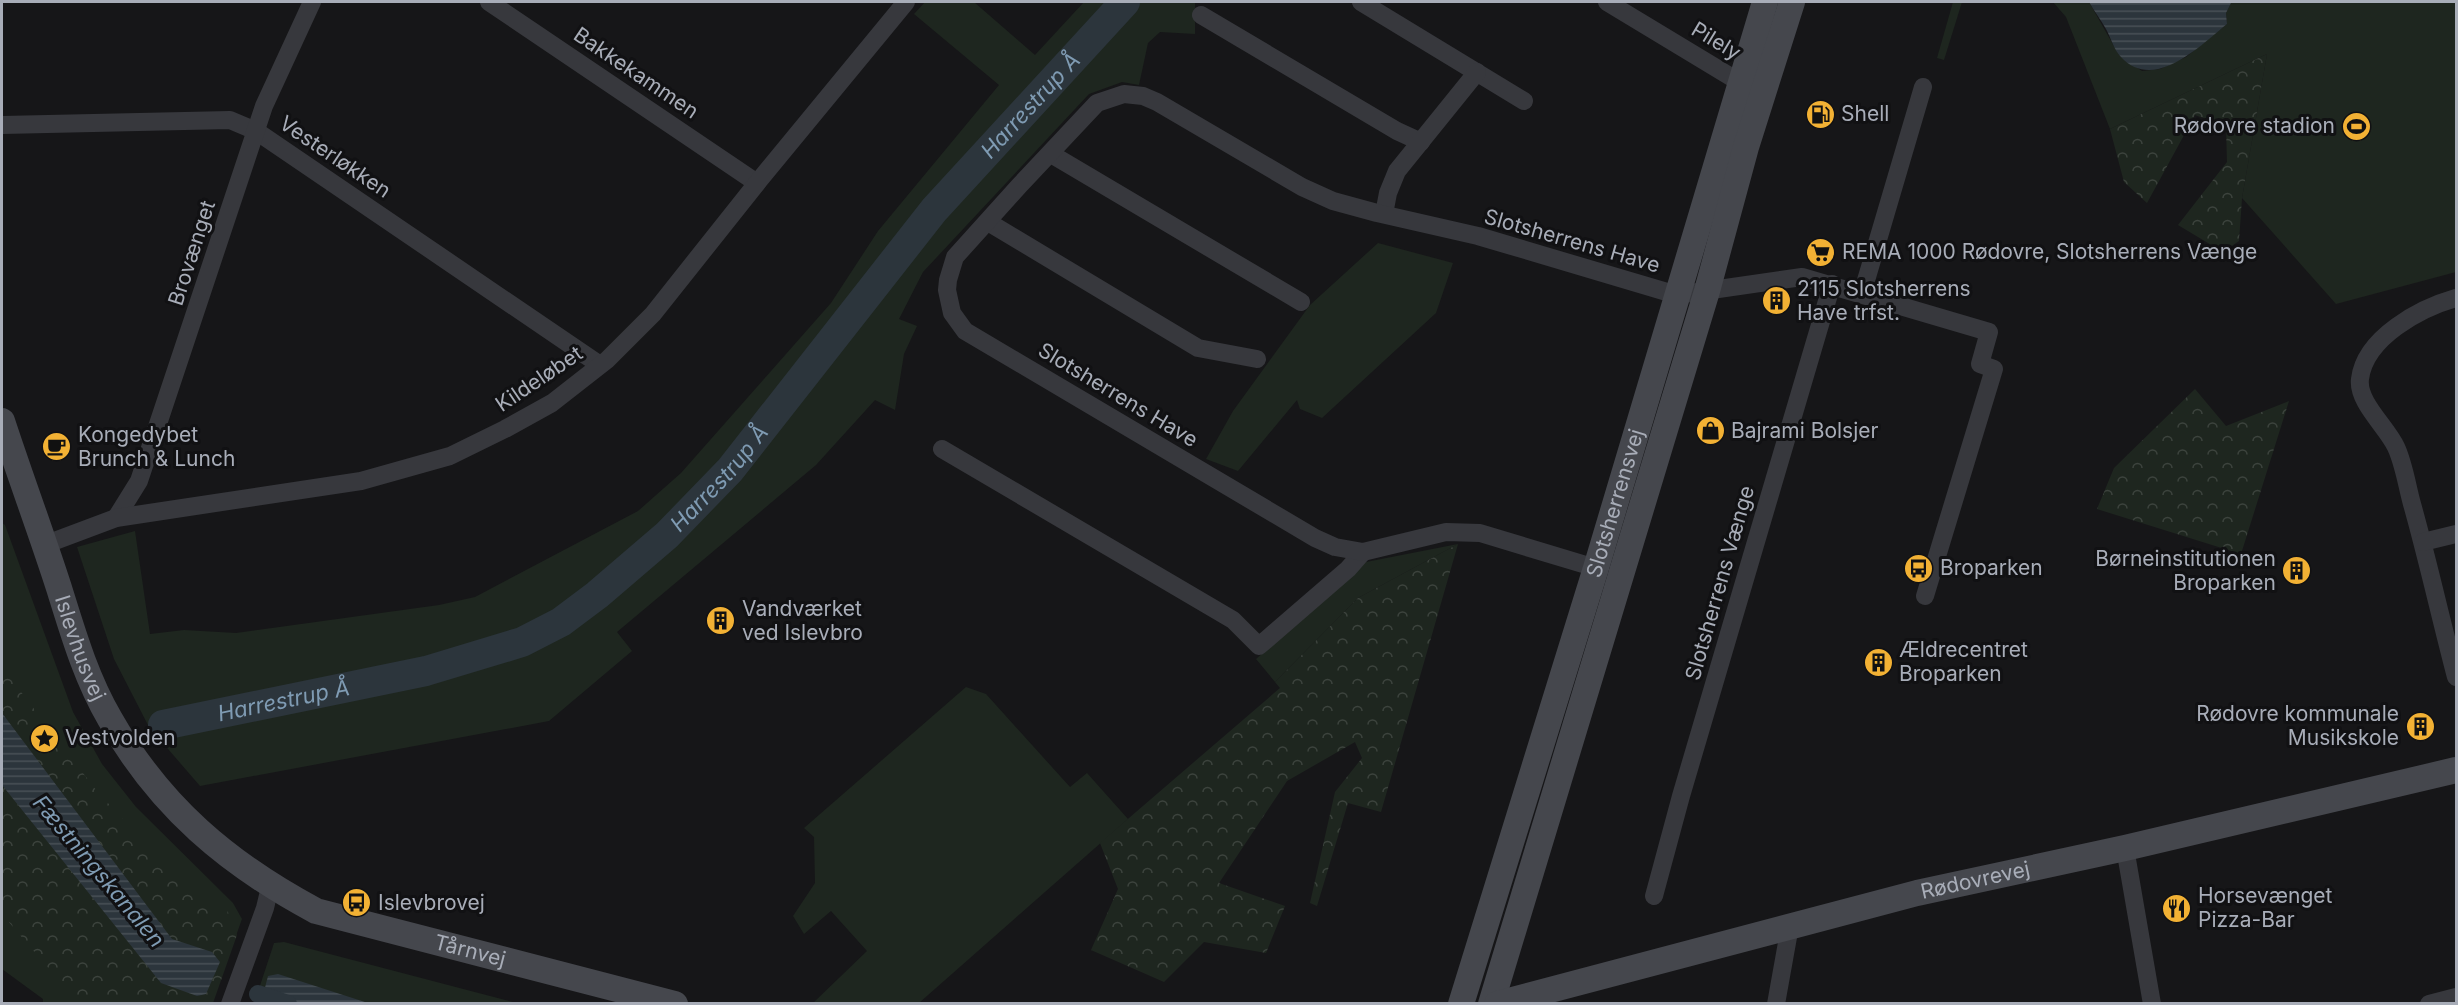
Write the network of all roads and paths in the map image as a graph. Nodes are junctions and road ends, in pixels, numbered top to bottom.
1 (312, 2) edge
2 (489, 2) edge
3 (906, 2) edge
4 (1361, 2) edge
5 (1607, 2) edge
6 (1765, 2) edge
7 (1792, 2) edge
8 (1201, 15) dead end
9 (1477, 72) junction
10 (1741, 83) junction
11 (1923, 87) dead end
12 (1524, 101) dead end
13 (2, 125) edge
14 (256, 131) junction
15 (1421, 142) junction
16 (1051, 154) junction
17 (757, 183) junction
18 (1384, 214) junction
19 (988, 222) junction
20 (1832, 284) junction
21 (1707, 291) junction
22 (1862, 294) junction
23 (1677, 295) junction
24 (2457, 298) edge
25 (1301, 302) dead end
26 (1257, 359) dead end
27 (600, 365) junction
28 (2, 421) edge
29 (942, 449) dead end
30 (116, 518) junction
31 (2457, 534) edge
32 (2423, 542) junction
33 (44, 545) junction
34 (1363, 552) junction
35 (1596, 568) junction
36 (1925, 596) dead end
37 (2457, 677) edge
38 (2457, 770) edge
39 (2125, 848) junction
40 (270, 887) junction
41 (1654, 896) dead end
42 (1790, 926) junction
43 (2457, 997) edge
44 (230, 1004) edge
45 (675, 1004) edge
46 (1461, 1004) edge
47 (1491, 1004) edge
48 (1497, 1004) edge
49 (1776, 1004) edge
50 (2152, 1004) edge
51 (2429, 1004) edge

1 - 14 street, Brovænget
2 - 17 street, Bakkekammen
3 - 17 street, Kildeløbet
4 - 9 street
5 - 10 street, Pilely
6 - 10 street, Slotsherrensvej
7 - 21 street, Slotsherrensvej
8 - 15 street
9 - 12 street
9 - 15 street
10 - 23 street, Slotsherrensvej
11 - 22 street
13 - 14 street, Vesterløkken
14 - 27 street, Vesterløkken
14 - 30 street, Brovænget
15 - 18 street
16 - 18 street, Slotsherrens Have
16 - 19 street, Slotsherrens Have
16 - 25 street
17 - 27 street, Kildeløbet
18 - 23 street, Slotsherrens Have
19 - 26 street
19 - 34 street, Slotsherrens Have
20 - 21 street
20 - 22 street
20 - 41 street, Slotsherrens Vænge
21 - 23 street
21 - 47 street, Slotsherrensvej
22 - 36 street
23 - 35 street, Slotsherrensvej
24 - 32 street
27 - 30 street, Kildeløbet
28 - 33 street, Islevhusvej
29 - 34 street
30 - 33 street, Kildeløbet
31 - 32 street
32 - 37 street
33 - 40 street, Islevhusvej
34 - 35 street, Slotsherrens Have
35 - 46 street, Slotsherrensvej
38 - 39 street, Rødovrevej
39 - 42 street, Rødovrevej
39 - 50 street
40 - 44 street
40 - 45 street, Tårnvej
42 - 48 street, Rødovrevej
42 - 49 street
43 - 51 street

